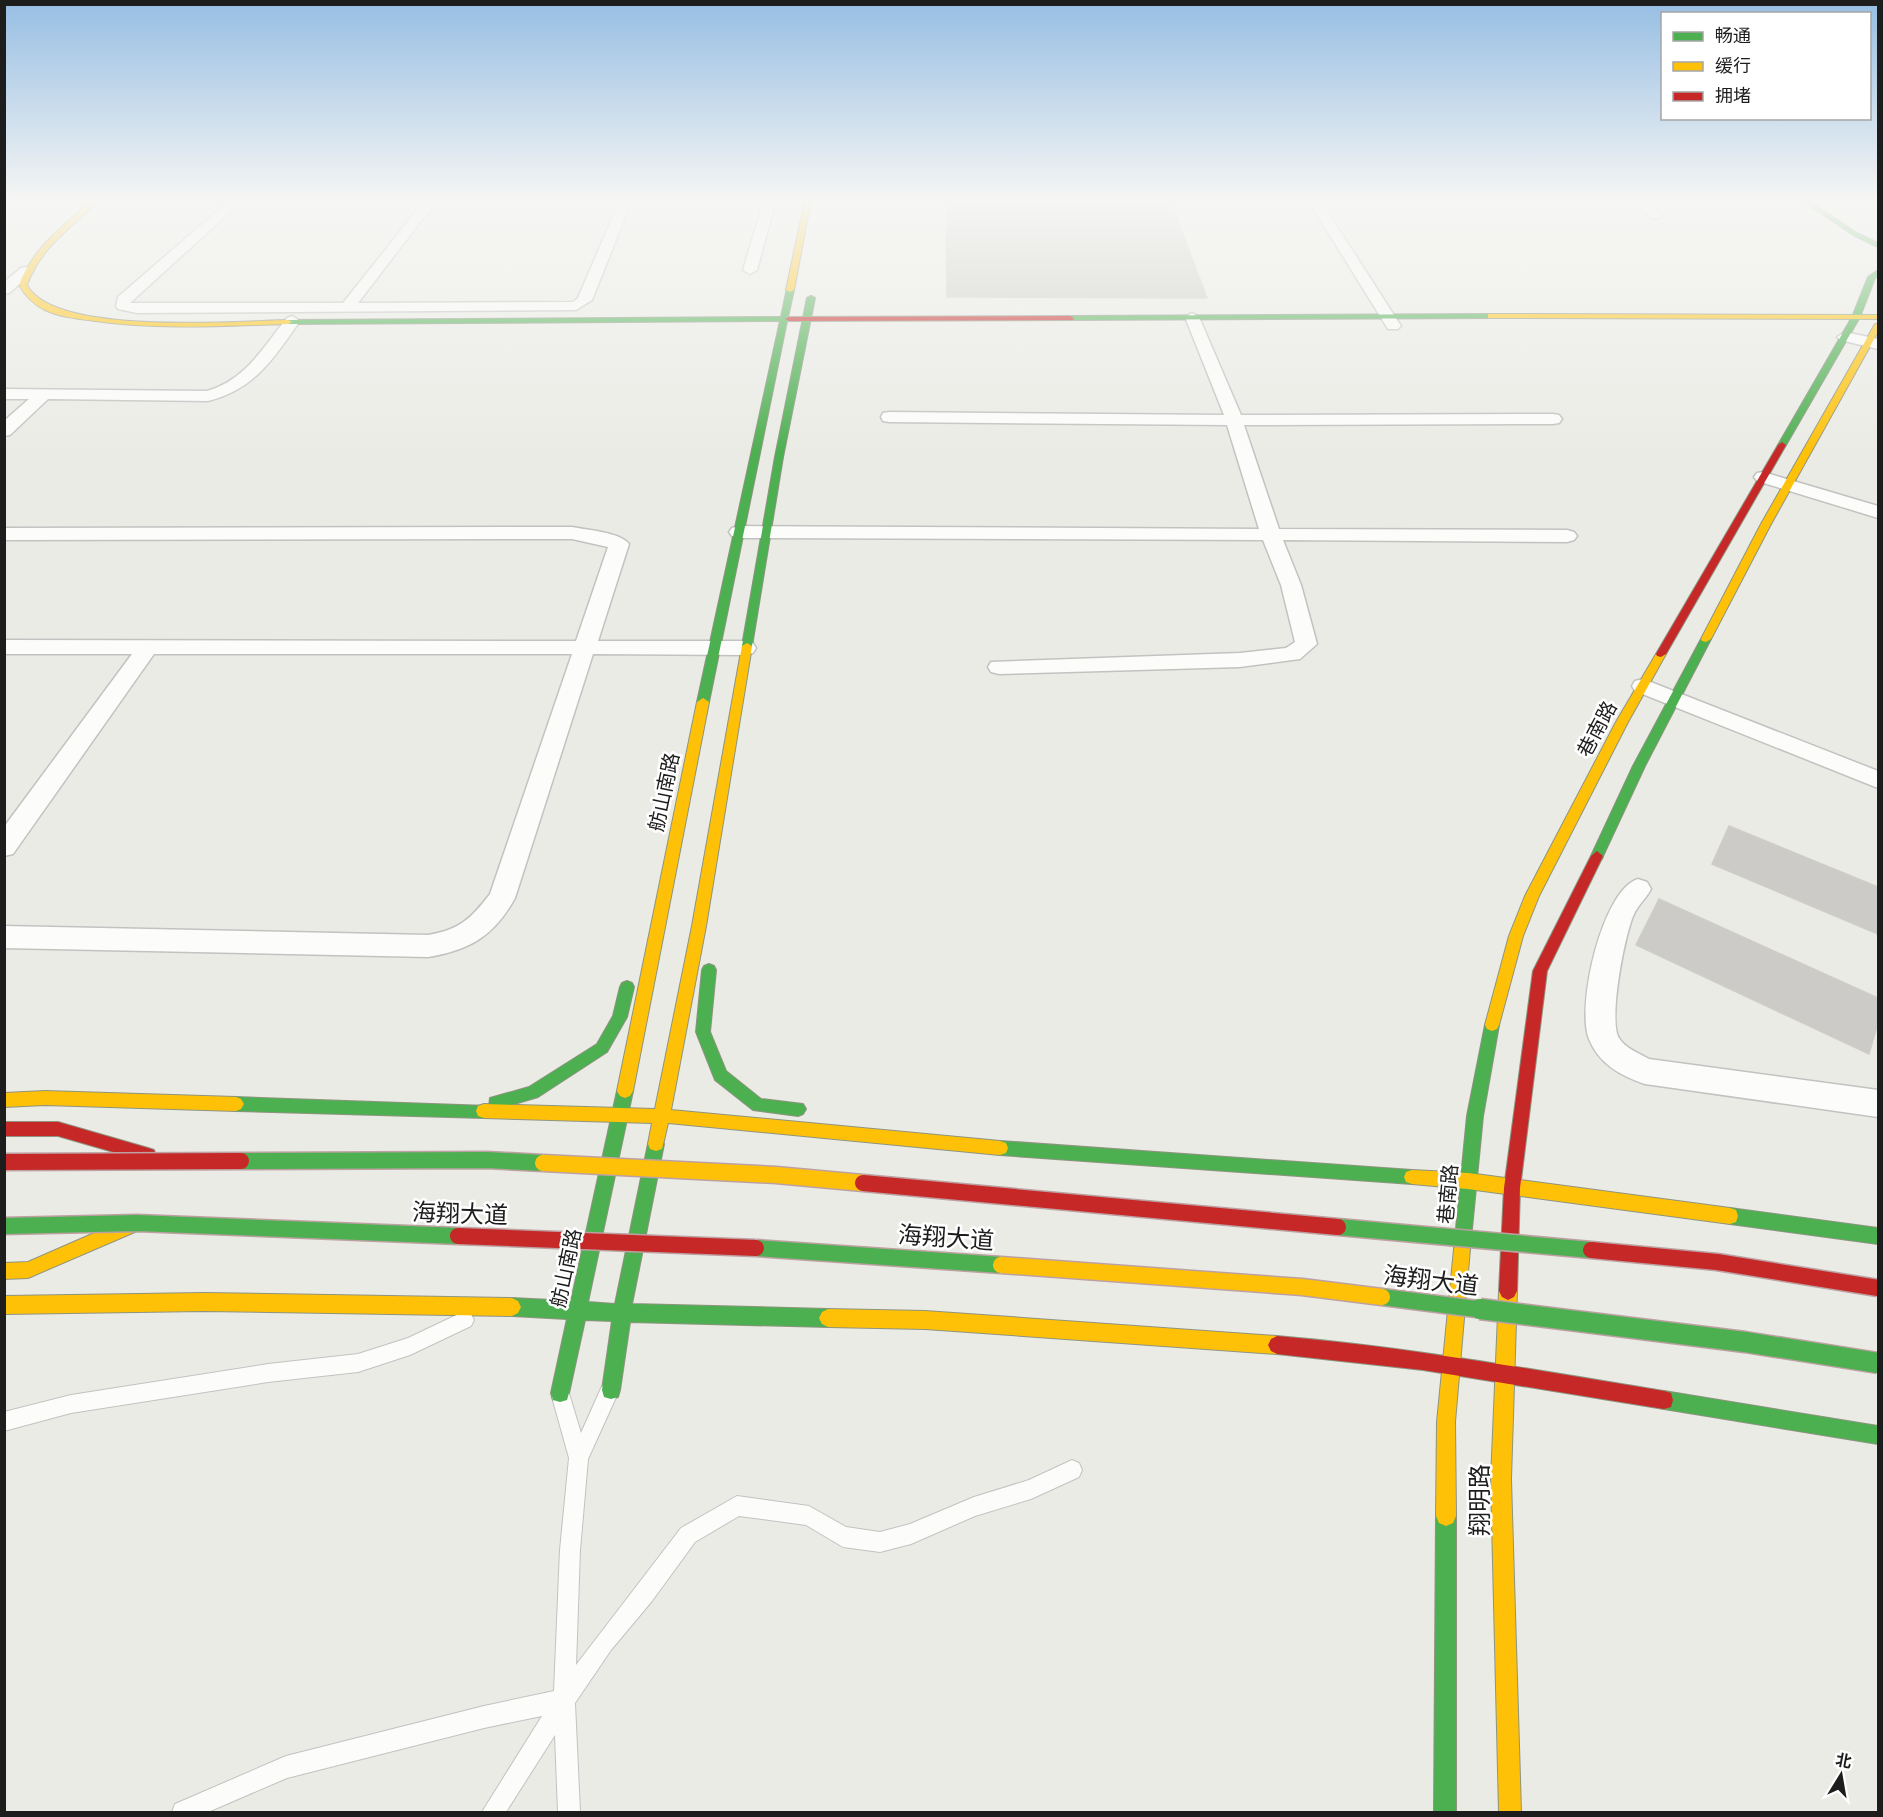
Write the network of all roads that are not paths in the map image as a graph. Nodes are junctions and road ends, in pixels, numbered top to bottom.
1 (25, 285) edge
2 (140, 285) edge
3 (365, 285) edge
4 (590, 285) edge
5 (791, 285) edge
6 (1367, 285) edge
7 (1872, 285) edge
8 (812, 288) dead end
9 (5, 290) edge
10 (12, 304) dead end
11 (347, 308) junction
12 (34, 317) dead end
13 (1878, 317) edge
14 (1390, 321) junction
15 (1194, 322) junction
16 (783, 324) junction
17 (807, 325) junction
18 (288, 326) junction
19 (1878, 326) edge
20 (1850, 327) junction
21 (1874, 342) edge
22 (4, 394) edge
23 (44, 394) junction
24 (889, 417) dead end
25 (1553, 418) dead end
26 (1234, 420) junction
27 (4, 431) edge
28 (1763, 477) junction
29 (1788, 485) junction
30 (1878, 512) edge
31 (739, 532) junction
32 (765, 533) junction
33 (4, 534) edge
34 (1271, 535) junction
35 (1567, 536) dead end
36 (4, 647) edge
37 (148, 647) junction
38 (745, 648) junction
39 (585, 649) junction
40 (714, 649) junction
41 (999, 667) dead end
42 (1643, 686) junction
43 (1674, 699) junction
44 (1878, 780) edge
45 (681, 805) junction
46 (718, 805) junction
47 (4, 847) edge
48 (655, 868) dead end
49 (1638, 889) dead end
50 (718, 901) dead end
51 (4, 938) edge
52 (711, 958) dead end
53 (629, 976) dead end
54 (4, 1100) edge
55 (1878, 1104) edge
56 (433, 1110) junction
57 (817, 1111) dead end
58 (619, 1115) junction
59 (662, 1116) junction
60 (907, 1126) dead end
61 (4, 1129) edge
62 (944, 1144) junction
63 (164, 1160) junction
64 (4, 1162) edge
65 (1468, 1181) junction
66 (1512, 1188) junction
67 (137, 1222) junction
68 (4, 1226) edge
69 (1878, 1236) edge
70 (1463, 1245) joint
71 (4, 1271) edge
72 (1878, 1288) edge
73 (4, 1305) edge
74 (492, 1307) junction
75 (578, 1309) junction
76 (622, 1313) junction
77 (1878, 1363) edge
78 (1452, 1366) junction
79 (1506, 1375) junction
80 (611, 1390) joint
81 (560, 1392) joint
82 (4, 1422) edge
83 (1878, 1435) edge
84 (579, 1458) junction
85 (1072, 1470) dead end
86 (564, 1700) junction
87 (183, 1812) edge
88 (493, 1812) edge
89 (569, 1812) edge
90 (1445, 1812) edge
91 (1510, 1812) edge

1 - 18 main road
2 - 11 street
3 - 11 street
4 - 11 street
5 - 16 main road, 舫山南路
6 - 14 street
7 - 20 main road, 巷南路
8 - 17 main road
9 - 10 main road
12 - 18 main road
13 - 20 main road
14 - 15 main road
14 - 20 main road
15 - 17 main road
15 - 26 street
16 - 17 main road
16 - 18 main road
16 - 31 main road, 舫山南路
17 - 32 main road
18 - 23 street
19 - 20 main road
19 - 21 main road
20 - 21 street
20 - 28 main road, 巷南路
21 - 29 main road
22 - 23 street
23 - 27 street
24 - 26 street
25 - 26 street
26 - 34 street
28 - 29 street
28 - 42 main road, 巷南路
29 - 30 street
29 - 43 main road
31 - 32 street
31 - 40 main road, 舫山南路
32 - 34 street
32 - 38 main road
33 - 39 street
34 - 35 street
34 - 41 street
36 - 37 street
37 - 39 street
37 - 47 street
38 - 40 street
38 - 46 main road
39 - 40 street
39 - 51 street
40 - 45 main road, 舫山南路
42 - 43 street
42 - 65 main road, 巷南路
43 - 44 street
43 - 66 main road
45 - 48 main road
45 - 58 main road, 舫山南路
46 - 50 main road
46 - 59 main road
49 - 55 street
52 - 57 main road
53 - 56 main road
54 - 56 main road
56 - 58 main road
58 - 59 main road
58 - 75 main road, 舫山南路
59 - 62 main road
59 - 76 main road
60 - 62 main road
61 - 63 main road
62 - 65 main road
63 - 64 main road, bridge
63 - 72 main road, bridge
65 - 66 main road
65 - 70 main road, 巷南路
66 - 69 main road
66 - 79 main road, 翔明路
67 - 68 main road, 海翔大道, bridge
67 - 71 main road
67 - 77 main road, 海翔大道, bridge
70 - 78 main road, 翔明路
73 - 74 main road
74 - 75 main road
74 - 82 lane
75 - 76 main road
75 - 81 main road, 舫山南路
76 - 78 main road
76 - 80 main road
78 - 79 main road
78 - 90 main road, 翔明路
79 - 83 main road
79 - 91 main road, 翔明路
80 - 84 lane
81 - 84 lane
84 - 86 lane
85 - 86 lane
86 - 87 lane
86 - 88 lane
86 - 89 lane

